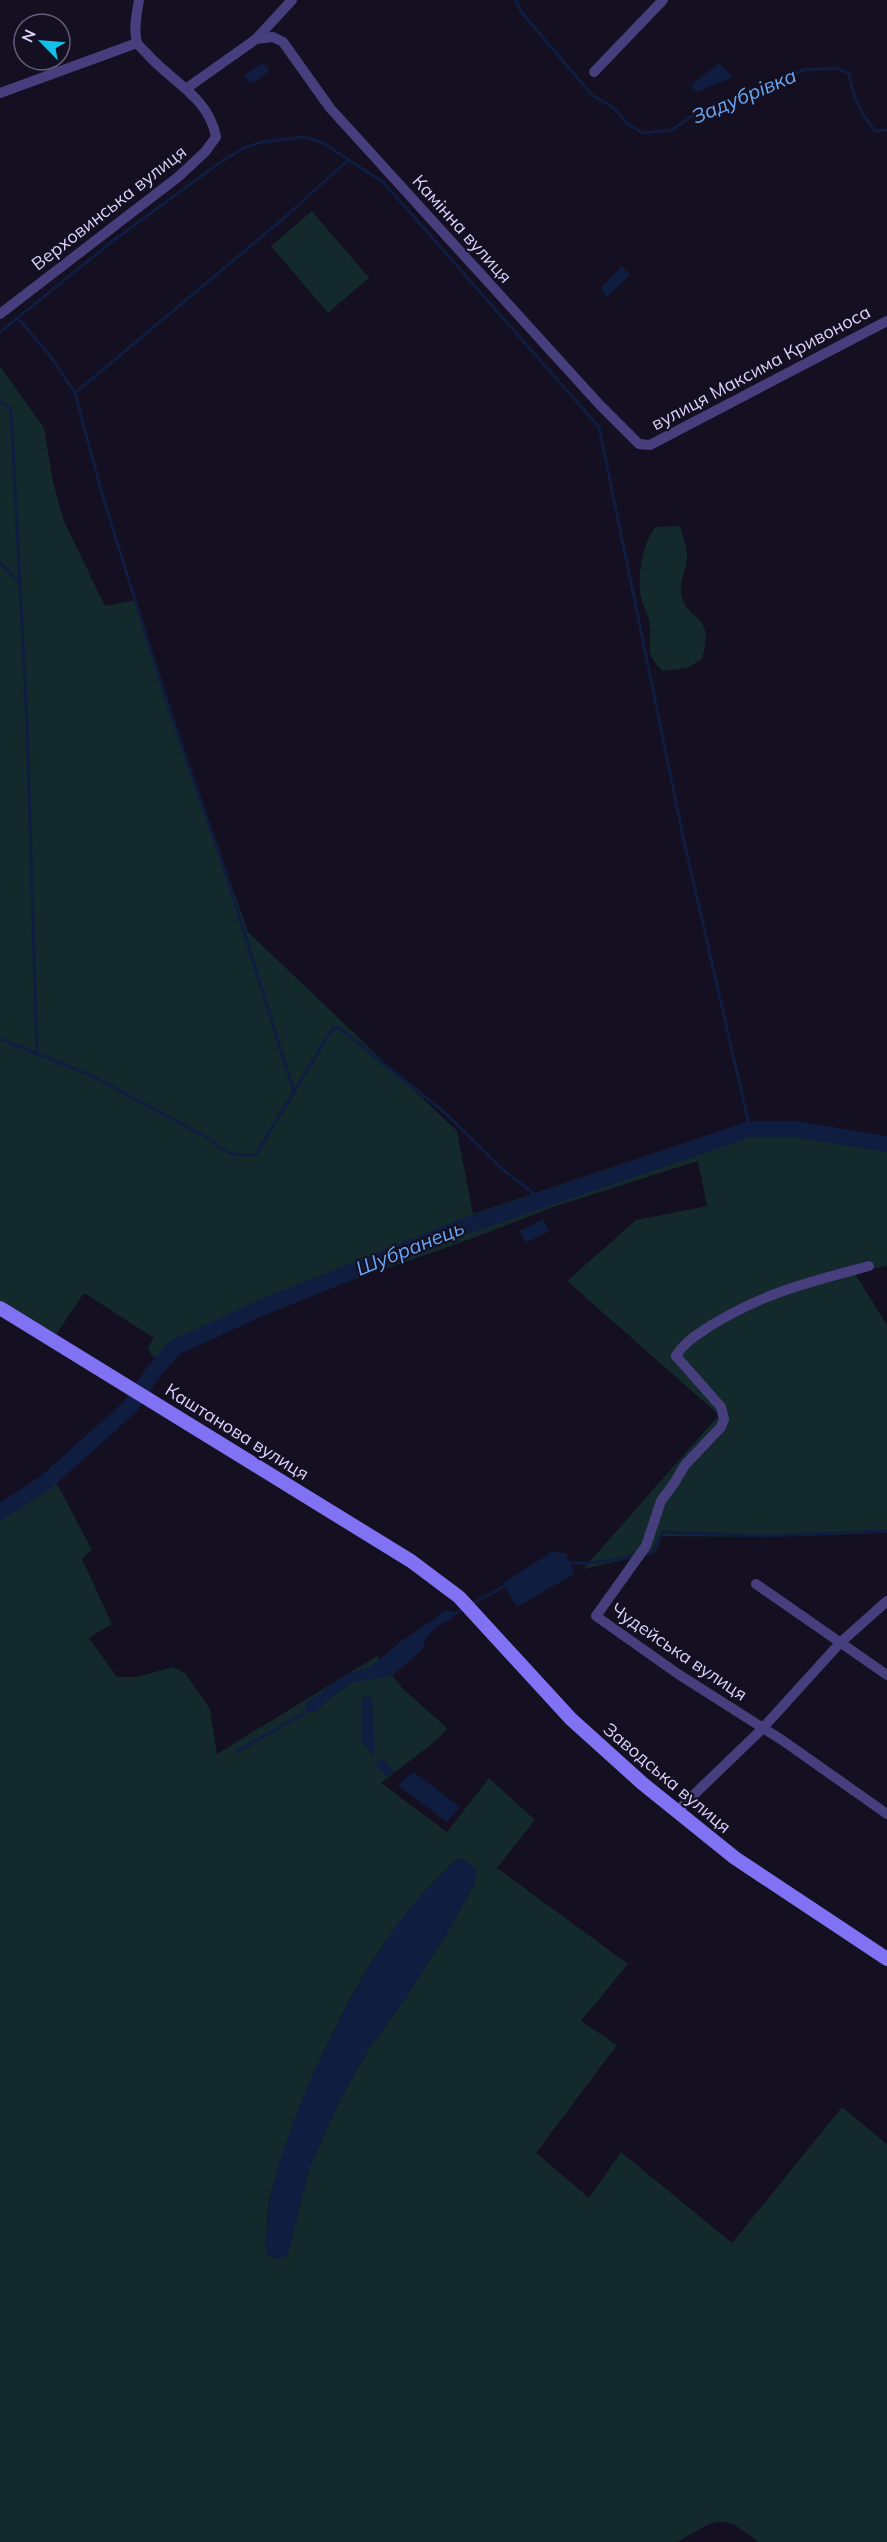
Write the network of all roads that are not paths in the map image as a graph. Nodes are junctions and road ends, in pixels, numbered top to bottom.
1 (139, 0) edge
2 (292, 0) edge
3 (663, 0) edge
4 (256, 39) junction
5 (137, 43) junction
6 (594, 72) dead end
7 (186, 88) junction
8 (0, 93) edge
9 (0, 314) edge
10 (887, 321) edge
11 (650, 445) joint
12 (869, 1266) dead end
13 (0, 1308) edge
14 (756, 1584) dead end
15 (456, 1594) joint
16 (887, 1600) edge
17 (840, 1643) junction
18 (887, 1675) edge
19 (762, 1729) junction
20 (677, 1811) junction
21 (887, 1814) edge
22 (887, 1959) edge

1 - 5 street
2 - 4 street
3 - 6 street
4 - 7 street
4 - 11 street, Камінна вулиця
5 - 7 street, Верховинська вулиця
5 - 8 street
7 - 9 street, Верховинська вулиця
10 - 11 street, вулиця Максима Кривоноса
12 - 19 street, Чудейська вулиця
13 - 15 main road, Каштанова вулиця
14 - 17 street
15 - 20 main road, Заводська вулиця
16 - 17 street
17 - 18 street
17 - 19 street
19 - 20 street
19 - 21 street, Чудейська вулиця
20 - 22 main road, Заводська вулиця

